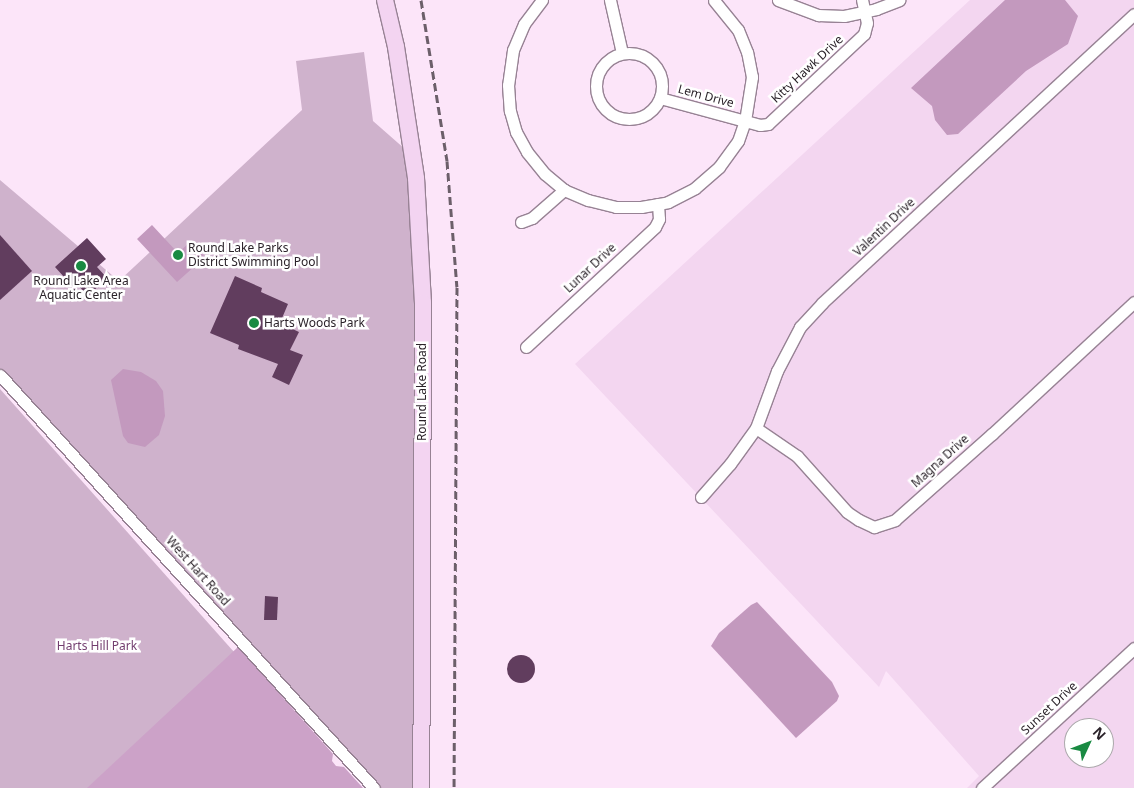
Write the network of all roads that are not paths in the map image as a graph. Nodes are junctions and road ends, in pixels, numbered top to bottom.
1 (385, 0) edge
2 (542, 0) edge
3 (610, 0) edge
4 (714, 0) edge
5 (778, 0) edge
6 (899, 0) edge
7 (863, 6) edge
8 (1134, 14) edge
9 (622, 52) junction
10 (660, 98) junction
11 (745, 121) junction
12 (564, 190) junction
13 (658, 204) junction
14 (521, 222) dead end
15 (1134, 302) edge
16 (526, 346) dead end
17 (0, 375) edge
18 (756, 428) junction
19 (701, 498) dead end
20 (1134, 648) edge
21 (421, 762) junction
22 (374, 788) edge
23 (410, 788) edge
24 (421, 788) edge
25 (982, 788) edge

1 - 21 main road, Round Lake Road
2 - 12 street
3 - 9 street
4 - 11 street
5 - 7 street
6 - 7 street
7 - 11 street, Kitty Hawk Drive
8 - 18 street, Valentin Drive
9 - 10 street, Lem Drive
9 - 10 street, Lem Drive
10 - 11 street, Lem Drive
11 - 13 street
12 - 13 street
12 - 14 street
13 - 16 street, Lunar Drive
15 - 18 street, Magna Drive
17 - 22 street, West Hart Road
18 - 19 street, Valentin Drive
20 - 25 street, Sunset Drive
21 - 23 main road
21 - 24 main road, Round Lake Road

